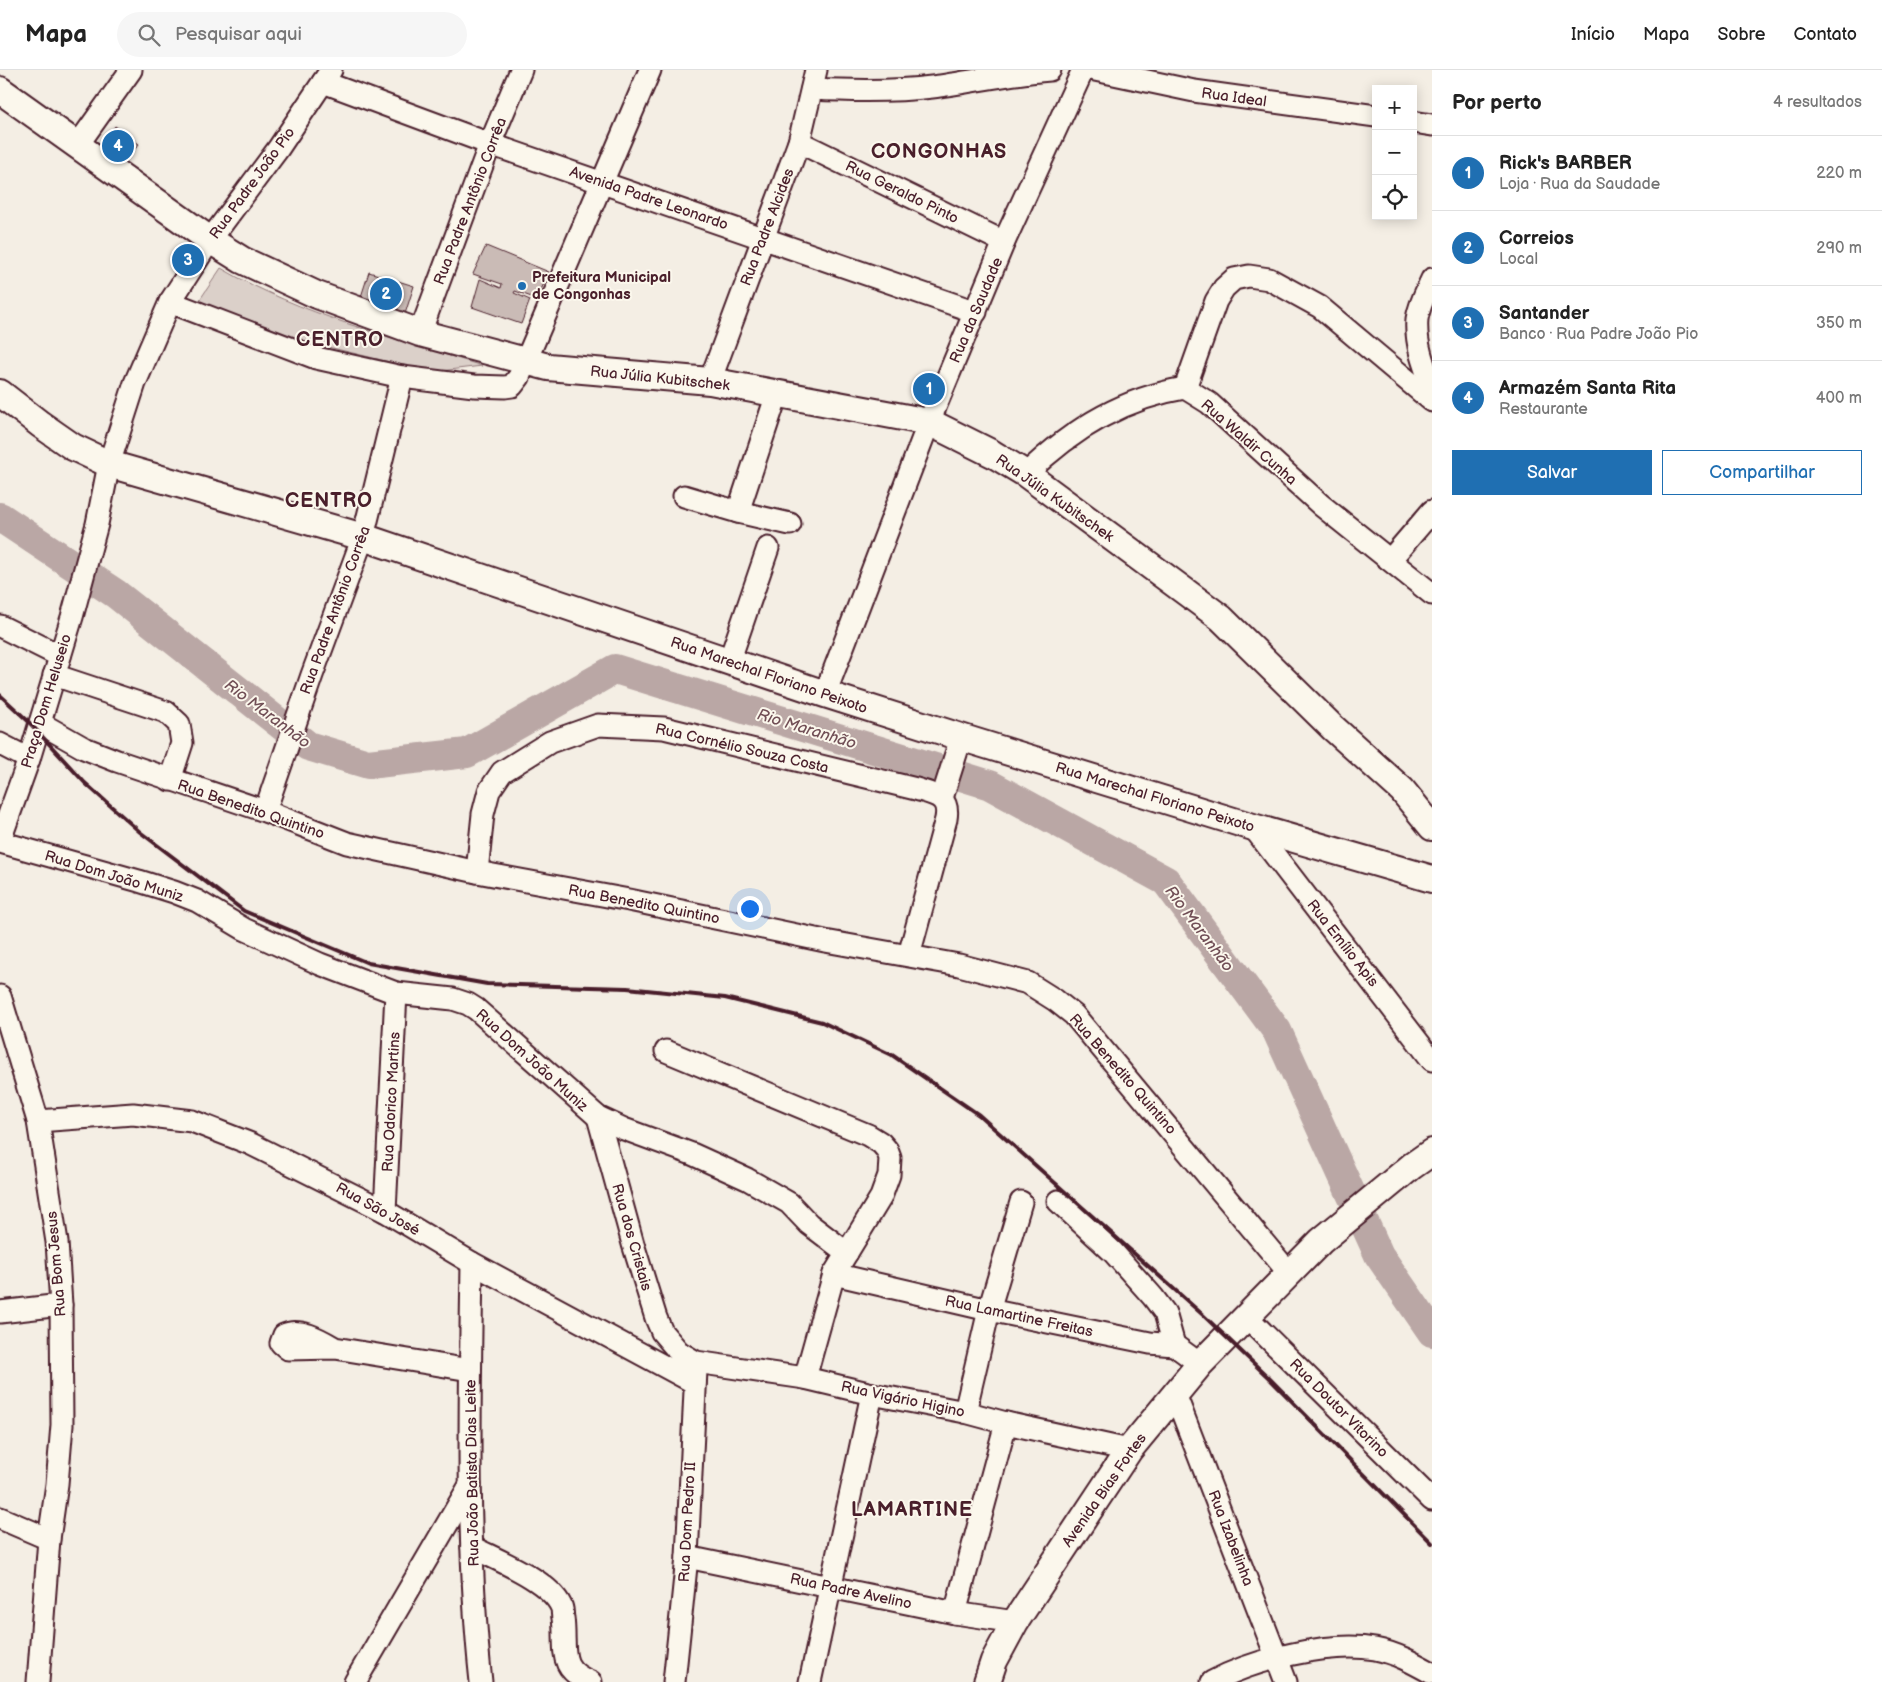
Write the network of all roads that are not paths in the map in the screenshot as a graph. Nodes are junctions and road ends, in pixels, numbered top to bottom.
1 (131, 70) edge
2 (521, 70) edge
3 (650, 70) edge
4 (1050, 70) edge
5 (1083, 70) edge
6 (1095, 70) edge
7 (327, 76) edge
8 (814, 80) edge
9 (0, 90) edge
10 (1372, 115) edge
11 (1417, 123) edge
12 (1432, 125) edge
13 (799, 142) junction
14 (490, 144) junction
15 (77, 146) junction
16 (603, 181) junction
17 (763, 237) junction
18 (210, 240) junction
19 (1004, 242) junction
20 (1432, 279) edge
21 (170, 302) junction
22 (976, 312) junction
23 (420, 334) junction
24 (536, 365) junction
25 (402, 377) junction
26 (710, 381) junction
27 (1185, 388) junction
28 (1432, 388) edge
29 (0, 393) edge
30 (777, 394) junction
31 (1432, 401) edge
32 (929, 422) junction
33 (109, 464) junction
34 (1026, 474) junction
35 (684, 496) dead end
36 (1432, 511) edge
37 (738, 512) junction
38 (97, 524) joint
39 (790, 524) dead end
40 (363, 538) junction
41 (768, 548) dead end
42 (1390, 560) junction
43 (1432, 594) edge
44 (0, 626) edge
45 (729, 662) junction
46 (57, 666) junction
47 (825, 694) junction
48 (40, 723) junction
49 (0, 744) edge
50 (959, 745) junction
51 (29, 759) junction
52 (170, 780) junction
53 (945, 789) junction
54 (265, 811) junction
55 (1253, 827) junction
56 (1432, 827) edge
57 (0, 841) edge
58 (477, 872) junction
59 (1431, 877) edge
60 (909, 955) junction
61 (396, 993) junction
62 (0, 996) edge
63 (666, 1051) dead end
64 (1432, 1060) edge
65 (598, 1117) junction
66 (38, 1121) junction
67 (1422, 1159) edge
68 (1058, 1201) dead end
69 (1021, 1202) dead end
70 (385, 1211) junction
71 (847, 1253) junction
72 (472, 1263) junction
73 (1289, 1272) junction
74 (834, 1274) junction
75 (61, 1305) junction
76 (989, 1310) junction
77 (0, 1312) edge
78 (1246, 1316) junction
79 (1174, 1346) junction
80 (334, 1348) dead end
81 (687, 1357) junction
82 (1200, 1364) junction
83 (470, 1370) junction
84 (805, 1378) junction
85 (695, 1383) junction
86 (872, 1394) junction
87 (1175, 1394) junction
88 (965, 1412) junction
89 (1006, 1423) junction
90 (1129, 1450) junction
91 (470, 1485) junction
92 (1432, 1500) edge
93 (0, 1518) edge
94 (49, 1539) junction
95 (472, 1547) junction
96 (687, 1557) junction
97 (830, 1586) junction
98 (955, 1614) junction
99 (1015, 1622) junction
100 (1278, 1659) junction
101 (1432, 1673) edge
102 (38, 1682) edge
103 (354, 1682) edge
104 (481, 1682) edge
105 (591, 1682) edge
106 (674, 1682) edge
107 (810, 1682) edge
108 (987, 1682) edge
109 (1212, 1682) edge
110 (1286, 1682) edge

1 - 15 street
2 - 14 street, Rua Padre Antônio Corrêa
3 - 16 street
4 - 8 street
5 - 19 street, Rua da Saudade
6 - 10 street, Rua Ideal
7 - 14 street, Avenida Padre Leonardo
7 - 18 street, Rua Padre João Pio
8 - 13 street, Rua Padre Alcides
9 - 15 main road, Rua Júlia Kubitschek
11 - 12 street
13 - 17 street, Rua Padre Alcides
13 - 19 street, Rua Geraldo Pinto
14 - 16 street, Avenida Padre Leonardo
14 - 23 street, Rua Padre Antônio Corrêa
15 - 18 main road, Rua Júlia Kubitschek
16 - 17 street, Avenida Padre Leonardo
16 - 24 street
17 - 22 street, Avenida Padre Leonardo
17 - 26 street, Rua Padre Alcides
18 - 21 street, Rua Padre João Pio
18 - 23 main road, Rua Júlia Kubitschek
19 - 22 street, Rua da Saudade
20 - 28 street
21 - 25 street
21 - 33 street, Rua Padre João Pio
22 - 32 street, Rua da Saudade
23 - 24 main road, Rua Júlia Kubitschek
24 - 25 street
24 - 26 main road, Rua Júlia Kubitschek
25 - 40 street, Rua Padre Antônio Corrêa
26 - 30 main road, Rua Júlia Kubitschek
27 - 31 street
27 - 34 street, Rua Waldir Cunha
27 - 42 street, Rua Waldir Cunha
29 - 33 main road, Rua Marechal Floriano Peixoto
30 - 32 main road, Rua Júlia Kubitschek
30 - 37 street
32 - 34 main road, Rua Júlia Kubitschek
32 - 47 street, Rua da Saudade
33 - 38 street, Rua Padre João Pio
33 - 40 main road, Rua Marechal Floriano Peixoto
34 - 56 main road, Rua Júlia Kubitschek
35 - 37 street
36 - 42 street
37 - 39 street
38 - 46 street, Praça Dom Heluseio
40 - 45 main road, Rua Marechal Floriano Peixoto
40 - 54 street, Rua Padre Antônio Corrêa
41 - 45 street
42 - 43 street, Rua Waldir Cunha
44 - 46 street
45 - 47 main road, Rua Marechal Floriano Peixoto
46 - 48 street, Praça Dom Heluseio
46 - 52 street
47 - 50 main road, Rua Marechal Floriano Peixoto
48 - 51 street, Praça Dom Heluseio
48 - 52 street, Rua Benedito Quintino
49 - 51 street
50 - 53 street
50 - 55 main road, Rua Marechal Floriano Peixoto
51 - 57 street, Praça Dom Heluseio
52 - 54 street, Rua Benedito Quintino
53 - 58 street, Rua Cornélio Souza Costa
53 - 60 street
54 - 58 street, Rua Benedito Quintino
55 - 59 main road, Rua Marechal Floriano Peixoto
55 - 64 street, Rua Emílio Apis
57 - 61 street, Rua Dom João Muniz
58 - 60 street, Rua Benedito Quintino
60 - 73 street, Rua Benedito Quintino
61 - 65 street, Rua Dom João Muniz
61 - 70 street, Rua Odorico Martins
62 - 66 street, Rua Bom Jesus
63 - 71 street
65 - 71 street, Rua Dom João Muniz
65 - 81 street, Rua dos Cristais
66 - 70 street, Rua São José
66 - 75 street, Rua Bom Jesus
67 - 73 main road, Avenida Bias Fortes
68 - 79 street
69 - 76 street
70 - 72 street, Rua São José
71 - 74 street
72 - 83 street, Rua João Batista Dias Leite
72 - 85 street, Rua São José
73 - 78 main road, Avenida Bias Fortes
74 - 76 street, Rua Lamartine Freitas
74 - 84 street
75 - 77 street
75 - 94 street, Rua Bom Jesus
76 - 79 street, Rua Lamartine Freitas
76 - 88 street
78 - 82 main road, Avenida Bias Fortes
78 - 92 street, Rua Doutor Vitorino
79 - 82 street, Rua Lamartine Freitas
80 - 83 street
81 - 84 street, Rua Vigário Higino
81 - 85 street, Rua Dom Pedro II
82 - 87 main road, Avenida Bias Fortes
83 - 91 street, Rua João Batista Dias Leite
84 - 86 street, Rua Vigário Higino
85 - 96 street, Rua Dom Pedro II
86 - 88 street, Rua Vigário Higino
86 - 97 street
87 - 90 main road, Avenida Bias Fortes
87 - 100 street, Rua Izabelinha
88 - 89 street, Rua Vigário Higino
89 - 90 street, Rua Vigário Higino
89 - 98 street
90 - 99 main road, Avenida Bias Fortes
91 - 95 street, Rua João Batista Dias Leite
91 - 103 street
93 - 94 street
94 - 102 street, Rua Bom Jesus
95 - 104 street, Rua João Batista Dias Leite
95 - 105 street
96 - 97 street, Rua Padre Avelino
96 - 106 street, Rua Dom Pedro II
97 - 98 street, Rua Padre Avelino
97 - 107 street
98 - 99 street, Rua Padre Avelino
99 - 108 main road, Avenida Bias Fortes
100 - 101 street
100 - 109 street
100 - 110 street, Rua Izabelinha

